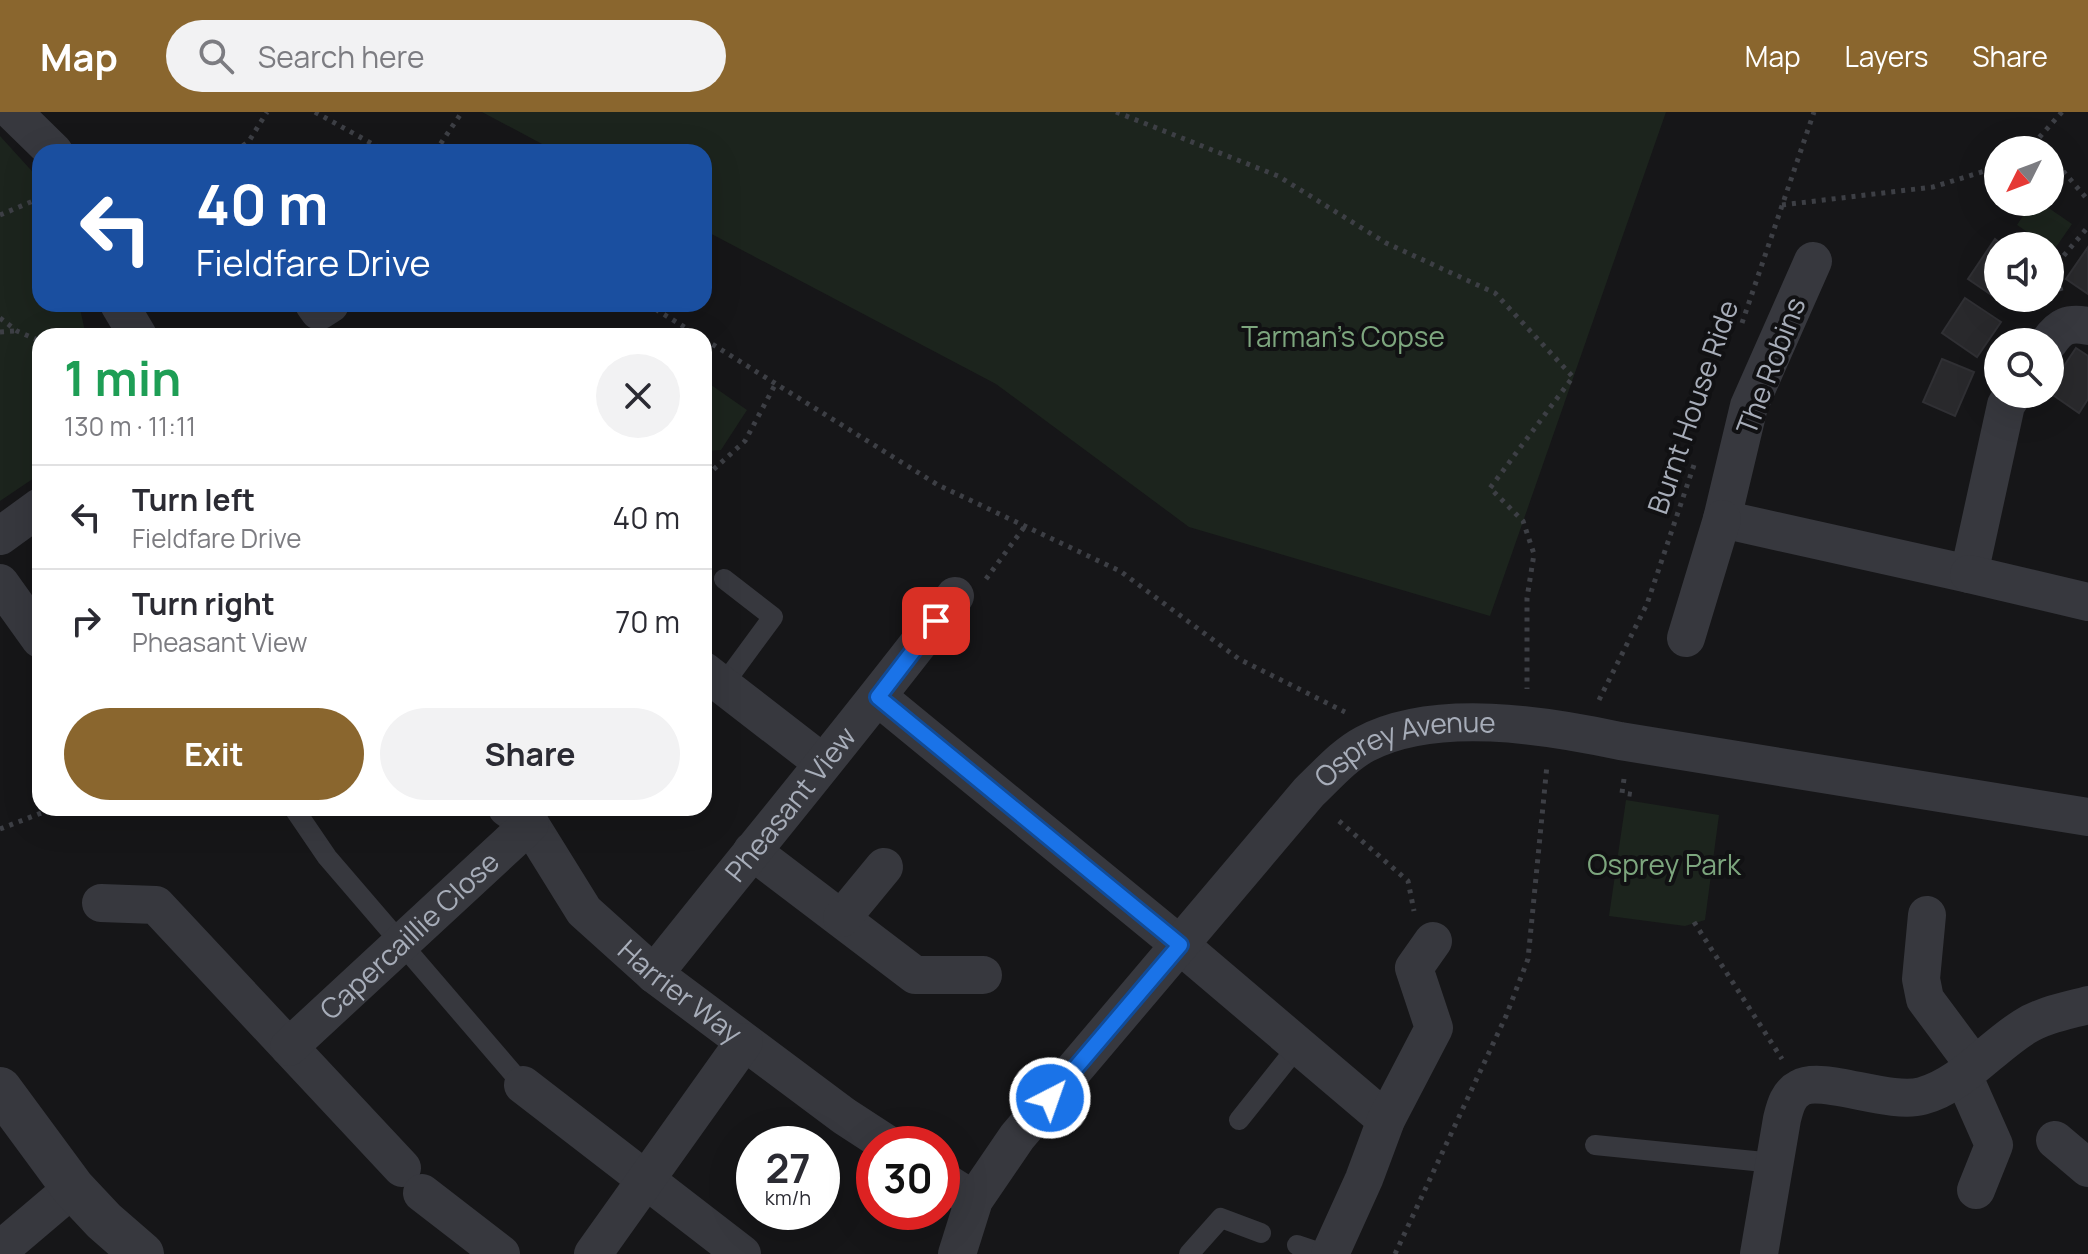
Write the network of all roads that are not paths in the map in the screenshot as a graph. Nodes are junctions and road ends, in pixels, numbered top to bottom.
1 (24, 116) edge
2 (47, 144) edge
3 (1813, 261) dead end
4 (2005, 408) edge
5 (32, 513) edge
6 (1722, 519) junction
7 (0, 536) edge
8 (1969, 574) junction
9 (724, 579) dead end
10 (0, 583) edge
11 (955, 596) road end
12 (2088, 602) edge
13 (32, 628) edge
14 (1686, 638) dead end
15 (714, 678) edge
16 (878, 697) junction
17 (823, 763) junction
18 (299, 816) edge
19 (519, 816) edge
20 (2088, 817) edge
21 (752, 851) junction
22 (884, 867) dead end
23 (101, 903) dead end
24 (1927, 915) dead end
25 (842, 918) junction
26 (402, 942) junction
27 (1180, 945) junction
28 (1428, 948) road end
29 (654, 974) junction
30 (983, 975) dead end
31 (2088, 1005) edge
32 (744, 1042) junction
33 (1298, 1046) junction
34 (289, 1047) junction
35 (1969, 1070) junction
36 (523, 1085) joint
37 (0, 1089) edge
38 (1239, 1120) dead end
39 (1386, 1120) junction
40 (859, 1126) edge
41 (2055, 1140) dead end
42 (1595, 1145) dead end
43 (1774, 1163) junction
44 (2088, 1168) edge
45 (645, 1181) junction
46 (73, 1188) junction
47 (1976, 1190) dead end
48 (960, 1191) edge
49 (974, 1200) junction
50 (1261, 1233) dead end
51 (0, 1250) edge
52 (1317, 1251) edge
53 (142, 1254) edge
54 (501, 1254) edge
55 (593, 1254) edge
56 (742, 1254) edge
57 (957, 1254) edge
58 (1189, 1254) edge
59 (1759, 1254) edge

1 - 2 street
3 - 6 street, The Robins
4 - 8 street
5 - 7 street
6 - 8 street
6 - 14 street, The Robins
8 - 12 street
9 - 15 lane
10 - 13 street
11 - 16 street, Pheasant View
15 - 17 street
16 - 17 street, Pheasant View
16 - 27 street
17 - 21 street, Pheasant View
18 - 26 lane
19 - 26 street, Capercaillie Close
19 - 29 street, Harrier Way
20 - 27 street, Osprey Avenue
21 - 25 street
21 - 29 street, Pheasant View
22 - 25 street
23 - 34 street
24 - 35 street
25 - 30 street
26 - 34 street, Capercaillie Close
26 - 36 lane
27 - 33 street
27 - 49 street, Osprey Avenue
28 - 39 street
29 - 32 street, Harrier Way
31 - 35 street
32 - 40 street, Harrier Way
32 - 45 street
33 - 38 lane
33 - 39 street
34 - 54 street
35 - 43 street
35 - 47 street
36 - 45 street
37 - 46 street
39 - 52 street
41 - 44 street
42 - 43 lane
43 - 59 street
45 - 55 street
45 - 56 street
46 - 51 street
46 - 53 street
48 - 49 street
49 - 57 street, Osprey Avenue
50 - 58 lane

